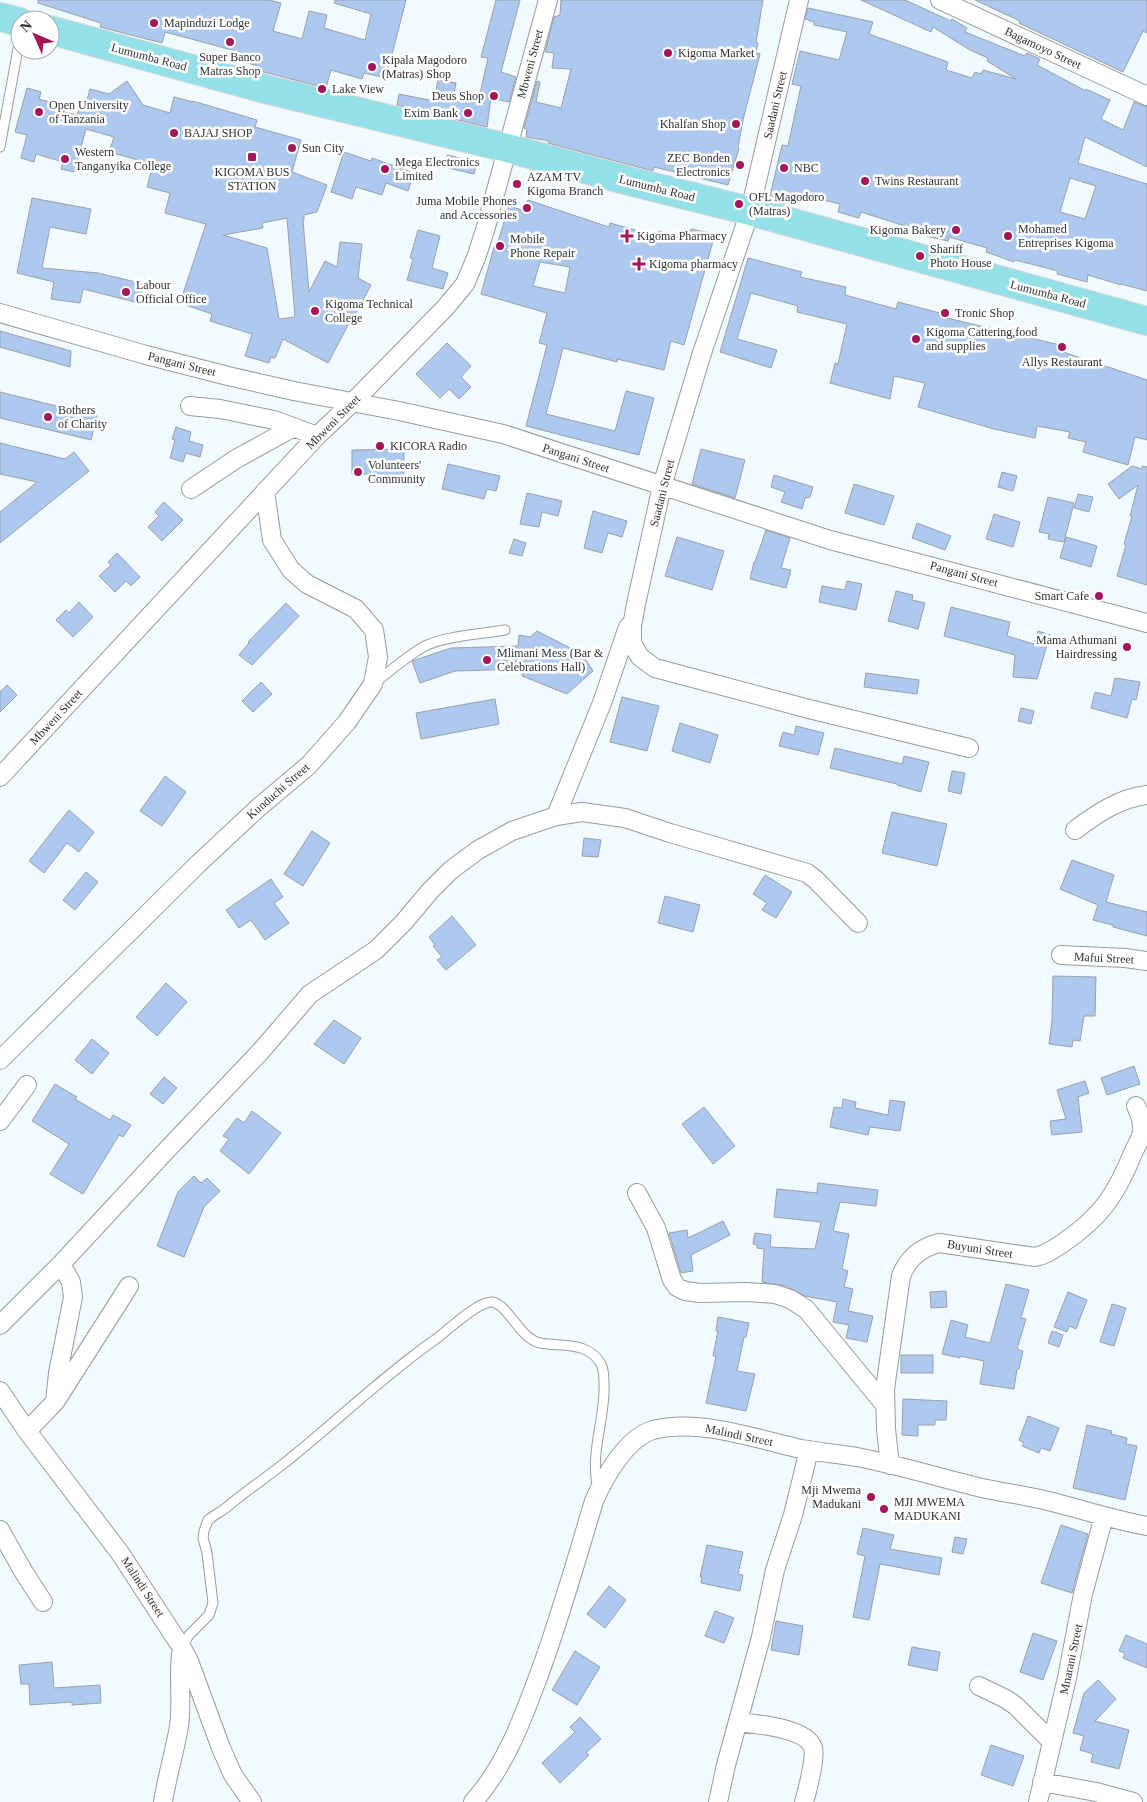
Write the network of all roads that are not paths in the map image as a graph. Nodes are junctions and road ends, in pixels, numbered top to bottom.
1 (548, 0) edge
2 (799, 0) edge
3 (940, 0) edge
4 (60, 33) edge
5 (16, 60) edge
6 (1147, 96) edge
7 (0, 147) edge
8 (507, 148) junction
9 (750, 211) junction
10 (0, 314) edge
11 (1147, 321) edge
12 (352, 403) junction
13 (190, 406) dead end
14 (294, 427) junction
15 (317, 436) junction
16 (662, 486) junction
17 (191, 489) dead end
18 (265, 492) junction
19 (636, 604) junction
20 (1147, 623) edge
21 (505, 630) dead end
22 (371, 686) junction
23 (969, 748) dead end
24 (0, 777) edge
25 (1147, 795) edge
26 (556, 816) junction
27 (1075, 830) dead end
28 (858, 923) dead end
29 (1061, 955) dead end
30 (1147, 961) edge
31 (0, 1060) edge
32 (28, 1085) dead end
33 (1136, 1106) dead end
34 (0, 1121) edge
35 (637, 1193) dead end
36 (61, 1264) junction
37 (128, 1286) dead end
38 (0, 1325) edge
39 (0, 1391) edge
40 (55, 1402) junction
41 (885, 1405) junction
42 (27, 1431) junction
43 (809, 1450) junction
44 (890, 1465) junction
45 (599, 1490) junction
46 (1104, 1516) junction
47 (1147, 1526) edge
48 (0, 1530) edge
49 (43, 1602) dead end
50 (182, 1648) junction
51 (979, 1686) dead end
52 (738, 1722) junction
53 (1052, 1742) junction
54 (1042, 1782) junction
55 (164, 1802) edge
56 (252, 1802) edge
57 (473, 1802) edge
58 (718, 1802) edge
59 (804, 1802) edge
60 (1038, 1802) edge
61 (1133, 1802) edge

1 - 8 street, Mbweni Street
2 - 9 street, Saadani Street
3 - 6 street, Bagamoyo Street
4 - 8 main road, Lumumba Road
5 - 7 lane
8 - 9 main road, Lumumba Road
8 - 12 street, Mbweni Street
9 - 11 main road, Lumumba Road
9 - 16 street, Saadani Street
10 - 12 street, Pangani Street
12 - 15 street, Mbweni Street
12 - 16 street, Pangani Street
13 - 14 street
14 - 15 street
14 - 17 street
15 - 18 street, Mbweni Street
16 - 19 street, Saadani Street
16 - 20 street, Pangani Street
18 - 22 street, Kunduchi Street
18 - 24 street, Mbweni Street
19 - 23 street, Saadani Street
19 - 26 street
21 - 22 lane
22 - 31 street, Kunduchi Street
25 - 27 street
26 - 28 street
26 - 36 street
29 - 30 street, Mafui Street
32 - 34 street
33 - 41 street, Buyuni Street
35 - 41 street
36 - 38 street
36 - 40 street
37 - 40 street
39 - 42 street, Malindi Street
40 - 42 street
41 - 44 street, Buyuni Street
42 - 50 street, Malindi Street
43 - 44 street, Malindi Street
43 - 45 street, Malindi Street
43 - 52 street
44 - 46 street, Malindi Street
45 - 50 lane
45 - 57 street, Malindi Street
46 - 47 street, Malindi Street
46 - 53 street, Mnarani Street
48 - 49 street
50 - 55 street
50 - 56 street, Malindi Street
51 - 53 street
52 - 58 street
52 - 59 street
53 - 54 street, Mnarani Street
54 - 60 street, Mnarani Street
54 - 61 street

